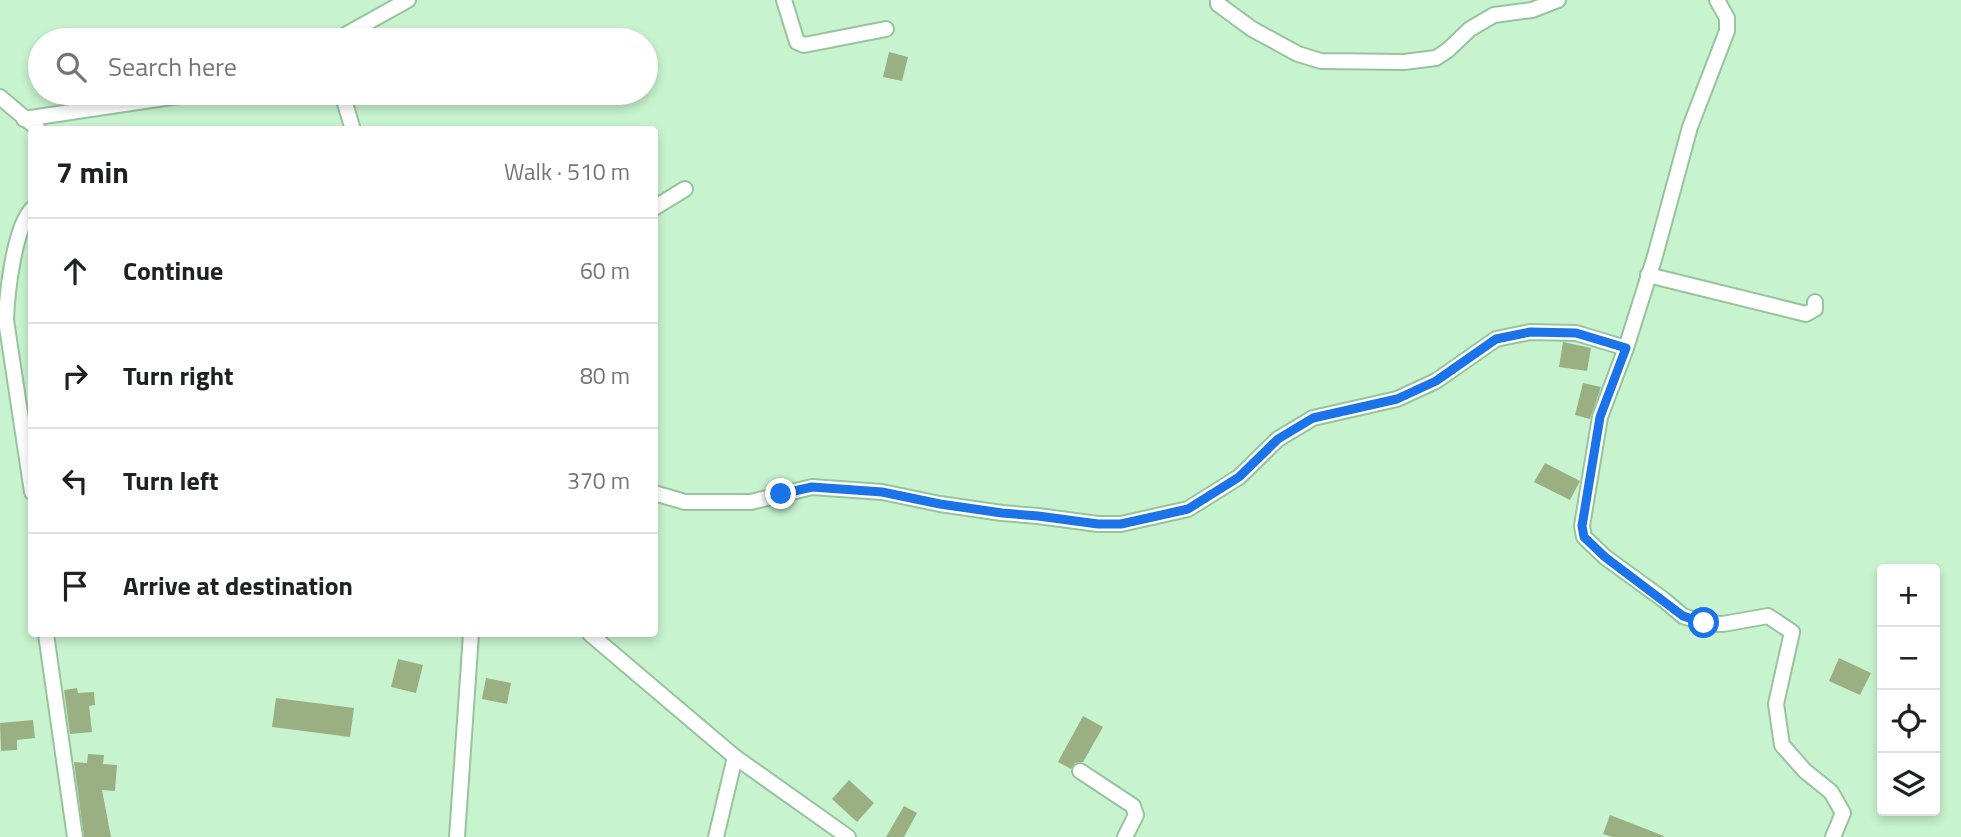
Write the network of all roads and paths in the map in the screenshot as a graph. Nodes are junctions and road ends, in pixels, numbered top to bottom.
1 (408, 0) edge
2 (784, 0) edge
3 (1218, 0) edge
4 (1558, 0) edge
5 (1717, 0) edge
6 (1734, 0) edge
7 (1727, 18) junction
8 (358, 28) edge
9 (886, 29) dead end
10 (0, 97) edge
11 (118, 105) edge
12 (346, 105) edge
13 (24, 119) junction
14 (34, 126) edge
15 (352, 126) edge
16 (685, 189) dead end
17 (658, 206) edge
18 (28, 216) edge
19 (1648, 275) junction
20 (1815, 302) dead end
21 (1626, 348) junction
22 (28, 466) edge
23 (658, 495) edge
24 (46, 637) edge
25 (471, 637) edge
26 (594, 637) edge
27 (736, 757) junction
28 (1080, 771) dead end
29 (75, 837) edge
30 (457, 837) edge
31 (716, 837) edge
32 (848, 837) edge
33 (1125, 837) edge
34 (1833, 837) edge

1 - 8 street
2 - 9 street
3 - 4 street
5 - 7 street
6 - 7 street
7 - 19 street
10 - 13 street
11 - 13 street
12 - 15 street
13 - 14 street
16 - 17 street
18 - 22 street
19 - 20 street
19 - 21 street
21 - 23 street
21 - 34 street
24 - 29 street
25 - 30 street
26 - 27 street
27 - 31 street
27 - 32 street
28 - 33 street

